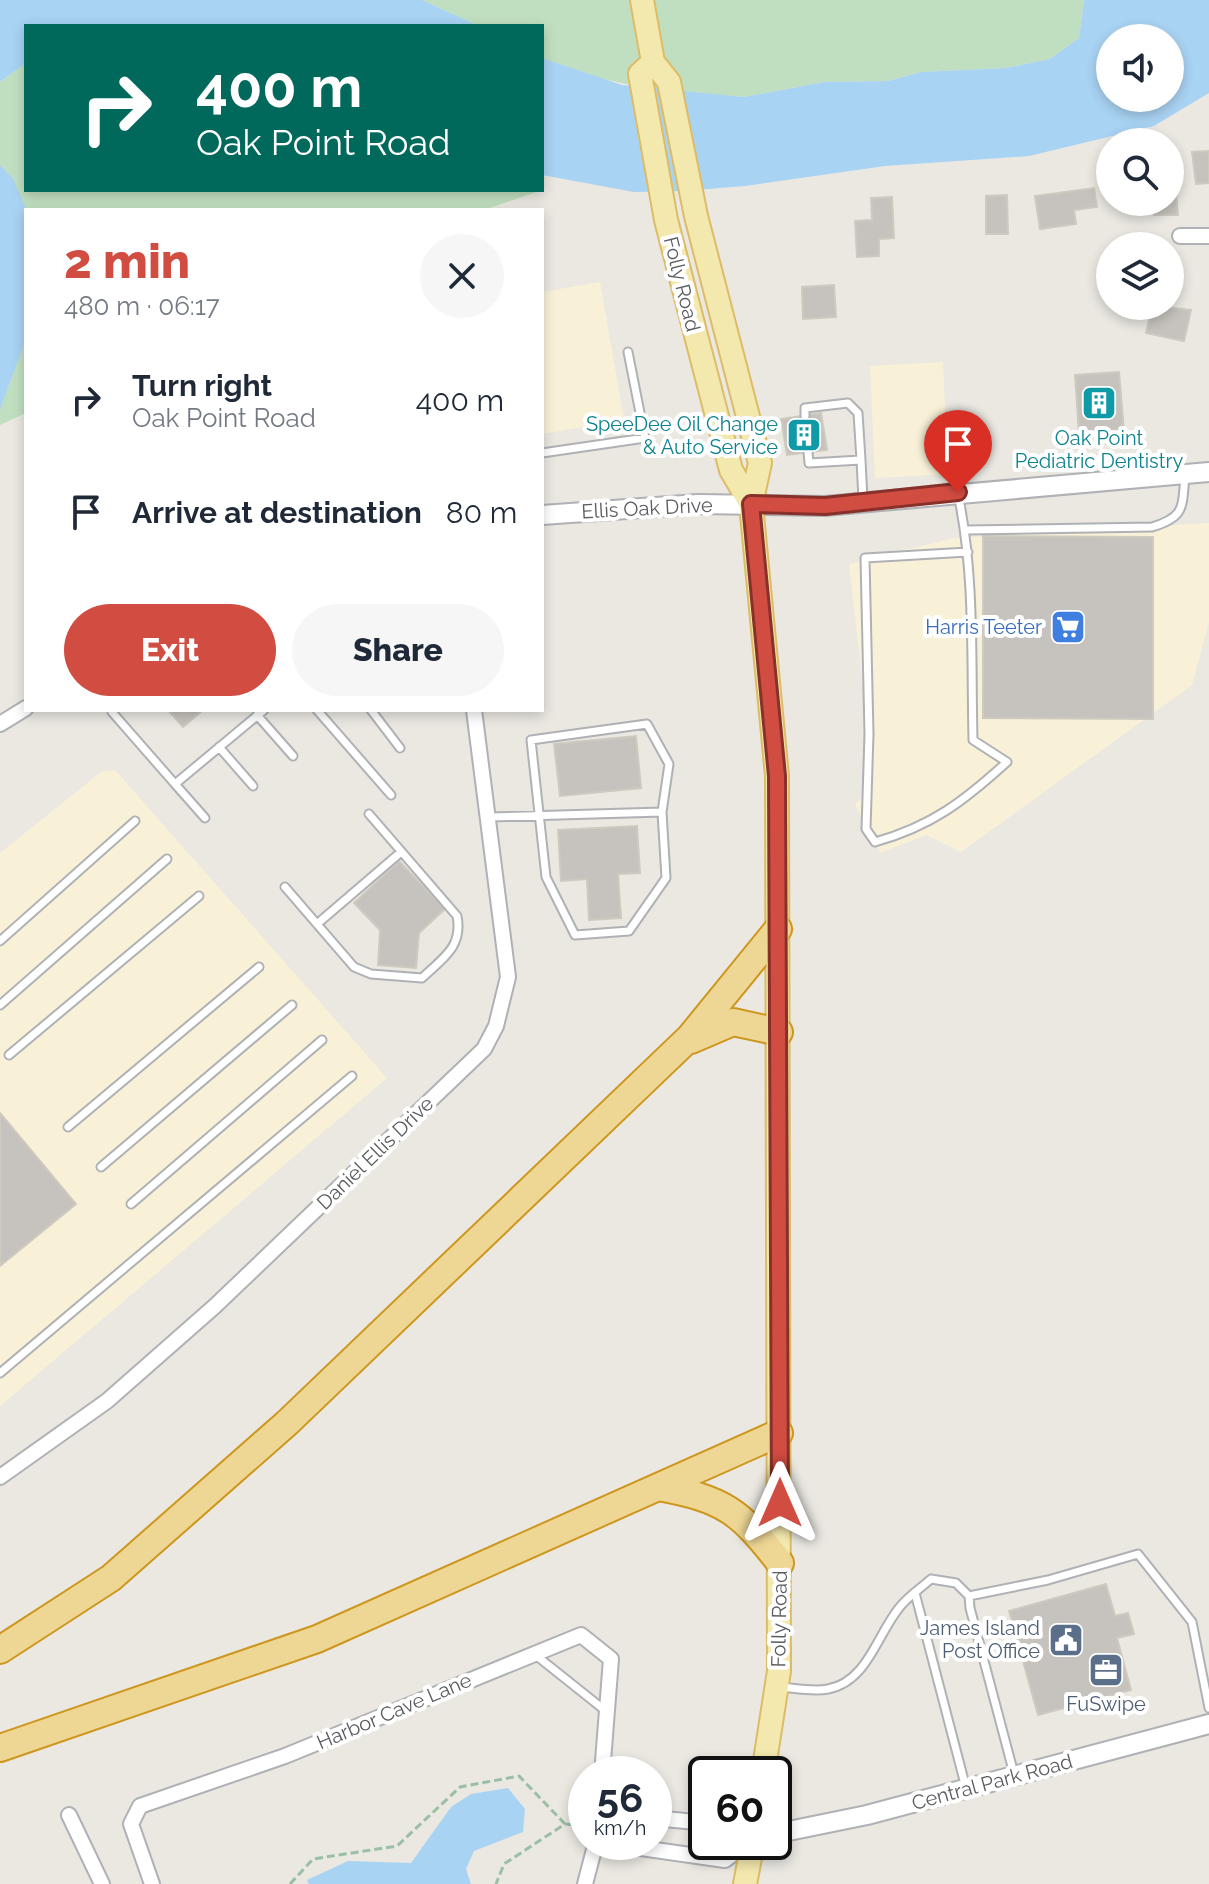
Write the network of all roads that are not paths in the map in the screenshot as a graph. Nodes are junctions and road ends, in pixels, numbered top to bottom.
1 (642, 0) edge
2 (653, 62) junction
3 (1184, 236) edge
4 (1209, 236) edge
5 (628, 352) dead end
6 (805, 416) dead end
7 (808, 452) dead end
8 (544, 453) edge
9 (861, 460) junction
10 (1209, 472) edge
11 (1185, 476) junction
12 (958, 492) junction
13 (863, 502) junction
14 (751, 504) junction
15 (544, 515) edge
16 (966, 530) junction
17 (968, 552) junction
18 (24, 709) edge
19 (112, 712) dead end
20 (260, 712) edge
21 (319, 712) edge
22 (373, 712) edge
23 (474, 712) edge
24 (0, 724) edge
25 (219, 747) junction
26 (400, 748) dead end
27 (293, 756) dead end
28 (175, 784) junction
29 (253, 786) dead end
30 (391, 795) dead end
31 (662, 812) junction
32 (369, 814) dead end
33 (541, 816) junction
34 (489, 817) junction
35 (205, 818) dead end
36 (135, 821) dead end
37 (401, 852) junction
38 (167, 859) dead end
39 (285, 887) dead end
40 (199, 896) dead end
41 (317, 924) junction
42 (778, 929) junction
43 (0, 941) edge
44 (259, 967) dead end
45 (0, 1005) edge
46 (292, 1005) dead end
47 (779, 1032) junction
48 (322, 1040) dead end
49 (682, 1044) junction
50 (9, 1055) dead end
51 (352, 1076) dead end
52 (68, 1127) dead end
53 (101, 1167) dead end
54 (131, 1204) dead end
55 (0, 1373) edge
56 (779, 1433) junction
57 (0, 1477) edge
58 (658, 1487) junction
59 (780, 1563) junction
60 (915, 1593) junction
61 (969, 1596) junction
62 (0, 1650) edge
63 (533, 1653) junction
64 (777, 1687) junction
65 (1209, 1708) edge
66 (607, 1712) junction
67 (1209, 1724) edge
68 (0, 1748) edge
69 (603, 1756) edge
70 (766, 1756) edge
71 (1015, 1776) junction
72 (966, 1789) junction
73 (69, 1815) dead end
74 (792, 1830) edge
75 (592, 1860) edge
76 (748, 1860) edge
77 (102, 1884) edge
78 (152, 1884) edge
79 (585, 1884) edge
80 (745, 1884) edge

1 - 2 main road, Folly Road
2 - 14 main road, Folly Road
2 - 14 main road, Folly Road
3 - 4 street
5 - 8 lane
6 - 9 lane
7 - 9 lane
9 - 13 lane
10 - 11 street, Ellis Oak Drive
11 - 12 street, Ellis Oak Drive
11 - 16 lane
12 - 13 street, Ellis Oak Drive
12 - 16 lane
13 - 14 street, Ellis Oak Drive
14 - 15 street, Ellis Oak Drive
14 - 42 main road, Folly Road
16 - 17 lane
17 - 17 lane
18 - 24 street
19 - 28 lane
20 - 25 lane
20 - 27 lane
21 - 30 lane
22 - 26 lane
23 - 34 street, Daniel Ellis Drive
25 - 28 lane
25 - 29 lane
28 - 35 lane
31 - 33 lane
31 - 33 lane
31 - 33 lane
32 - 37 lane
33 - 34 lane
34 - 57 street, Daniel Ellis Drive
36 - 43 lane
37 - 41 lane
37 - 41 lane
38 - 45 lane
39 - 41 lane
40 - 50 lane
42 - 47 main road, Folly Road
42 - 49 highway
44 - 52 lane
46 - 53 lane
47 - 49 highway
47 - 56 main road, Folly Road
48 - 54 lane
49 - 62 highway
51 - 55 lane
56 - 58 highway
56 - 59 main road, Folly Road
58 - 59 highway
58 - 68 highway
59 - 64 main road, Folly Road
60 - 61 lane
60 - 64 lane
60 - 72 lane
61 - 65 lane
61 - 71 lane
63 - 66 lane
63 - 66 street, Harbor Cave Lane
63 - 78 street, Harbor Cave Lane
64 - 70 main road, Folly Road
66 - 69 street, Harbor Cave Lane
67 - 71 street, Central Park Road
71 - 72 street, Central Park Road
72 - 74 street, Central Park Road
73 - 77 street
75 - 79 street
76 - 80 main road

